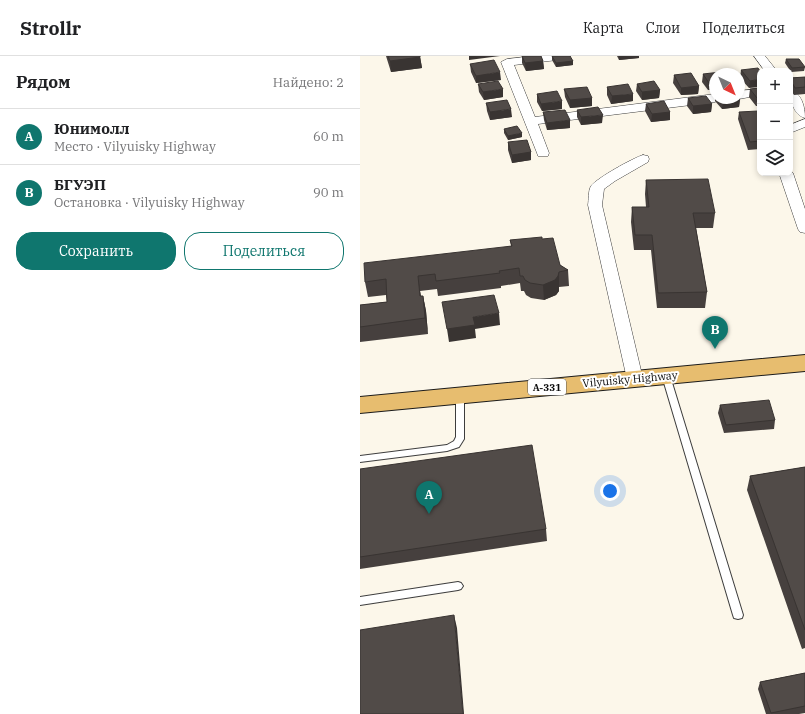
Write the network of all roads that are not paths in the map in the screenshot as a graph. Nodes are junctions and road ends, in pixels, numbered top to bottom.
1 (566, 56) edge
2 (759, 56) edge
3 (769, 68) edge
4 (757, 92) edge
5 (745, 94) edge
6 (793, 98) edge
7 (709, 99) edge
8 (805, 114) edge
9 (530, 120) junction
10 (805, 123) edge
11 (793, 127) edge
12 (543, 153) dead end
13 (643, 159) dead end
14 (787, 176) edge
15 (805, 229) edge
16 (805, 363) edge
17 (666, 376) junction
18 (635, 379) junction
19 (460, 396) junction
20 (360, 404) edge
21 (360, 459) edge
22 (458, 586) dead end
23 (360, 601) edge
24 (738, 615) dead end

1 - 9 street
2 - 3 street
4 - 5 street
6 - 8 street
7 - 9 street
9 - 12 street
10 - 11 street
13 - 18 street
14 - 15 street
16 - 17 main road, Vilyuisky Highway / А-331
17 - 18 main road, Vilyuisky Highway / А-331
17 - 24 lane
18 - 19 main road, Vilyuisky Highway / А-331
19 - 20 main road, Vilyuisky Highway / А-331
19 - 21 lane
22 - 23 lane

